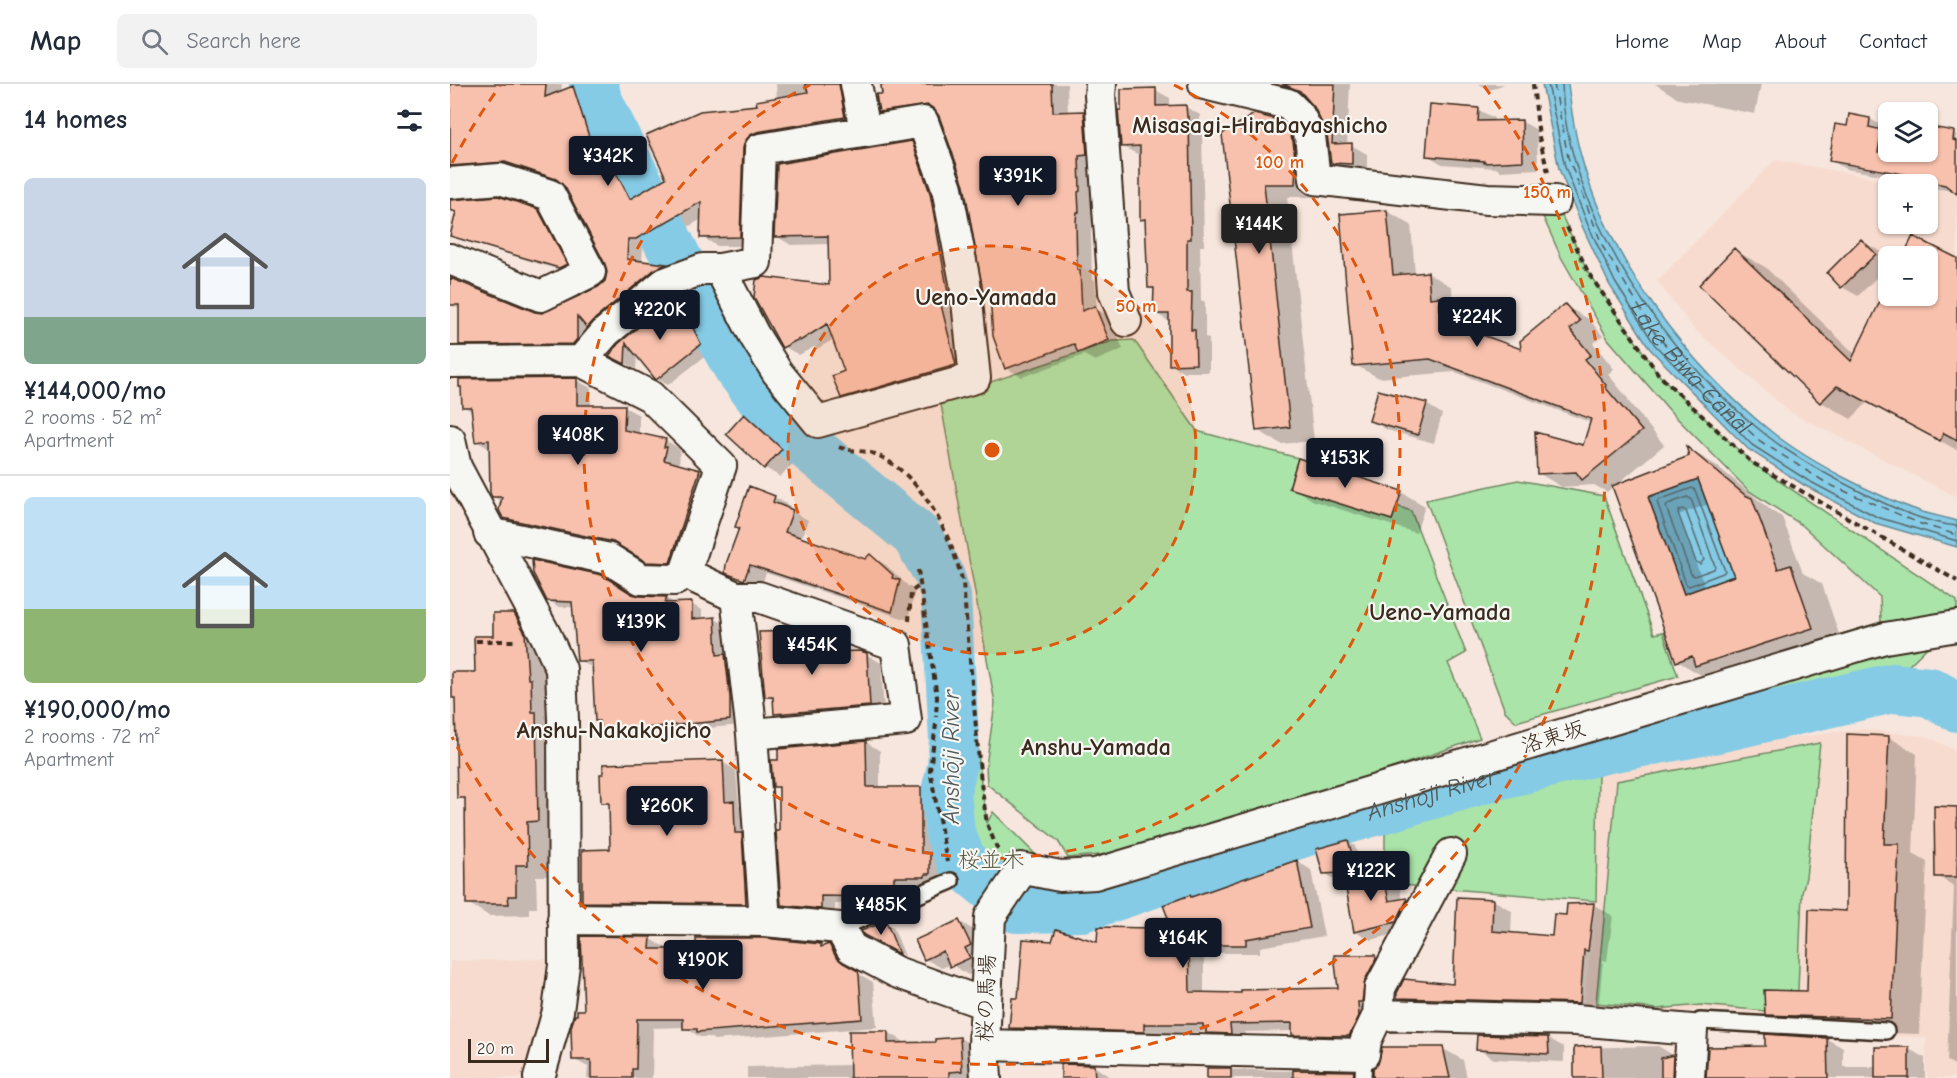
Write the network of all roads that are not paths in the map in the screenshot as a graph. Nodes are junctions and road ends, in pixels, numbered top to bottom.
1 (856, 84) edge
2 (1101, 84) edge
3 (1216, 85) edge
4 (864, 130) junction
5 (450, 183) edge
6 (1555, 201) road end
7 (450, 259) edge
8 (712, 269) junction
9 (1126, 321) dead end
10 (581, 361) junction
11 (450, 362) edge
12 (450, 440) edge
13 (489, 533) junction
14 (685, 573) junction
15 (736, 597) junction
16 (1957, 626) edge
17 (752, 734) junction
18 (1451, 854) dead end
19 (951, 880) road end
20 (990, 917) joint
21 (563, 919) junction
22 (765, 921) junction
23 (840, 928) junction
24 (986, 1004) junction
25 (1378, 1015) junction
26 (1692, 1030) junction
27 (1886, 1031) dead end
28 (984, 1045) junction
29 (1363, 1066) edge
30 (539, 1078) edge
31 (986, 1078) edge
32 (1689, 1078) edge

1 - 4 street
2 - 9 street
3 - 6 street
4 - 8 street
4 - 8 street
5 - 7 street
8 - 10 street
10 - 11 street
10 - 14 street
12 - 13 street
13 - 14 street
13 - 21 street
14 - 15 street
15 - 17 street
15 - 17 street
16 - 20 street, 洛東坂
17 - 22 street
18 - 25 street
19 - 23 lane
20 - 24 street, 桜の馬場
21 - 22 street
21 - 30 street
22 - 23 street
23 - 24 street
24 - 28 street, 桜の馬場
25 - 26 street
25 - 29 street
26 - 27 lane
26 - 32 street
28 - 29 street
28 - 31 street, 桜の馬場

